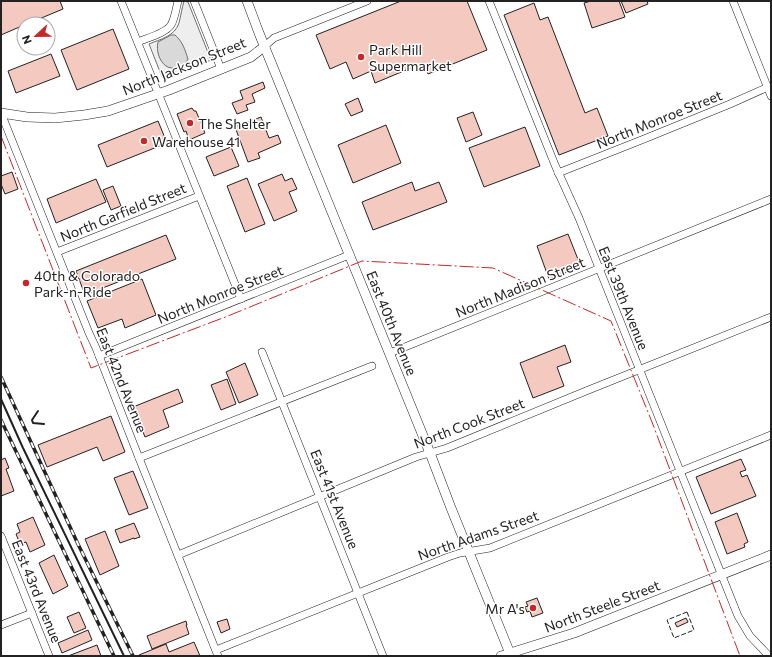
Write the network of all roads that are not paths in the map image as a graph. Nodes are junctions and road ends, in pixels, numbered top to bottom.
1 (122, 1) edge
2 (178, 1) edge
3 (194, 1) edge
4 (247, 1) edge
5 (367, 1) edge
6 (489, 1) edge
7 (733, 1) edge
8 (138, 42) junction
9 (265, 46) junction
10 (221, 69) junction
11 (771, 72) edge
12 (763, 76) junction
13 (768, 87) junction
14 (158, 93) junction
15 (771, 96) edge
16 (1, 113) edge
17 (558, 173) junction
18 (199, 196) junction
19 (771, 199) edge
20 (56, 252) junction
21 (350, 255) junction
22 (599, 268) junction
23 (241, 299) junction
24 (771, 317) edge
25 (262, 352) dead end
26 (390, 353) junction
27 (100, 356) junction
28 (372, 366) dead end
29 (639, 370) junction
30 (282, 402) junction
31 (771, 435) edge
32 (430, 453) junction
33 (139, 458) junction
34 (680, 472) junction
35 (320, 496) junction
36 (1, 536) edge
37 (468, 552) junction
38 (178, 555) junction
39 (770, 558) edge
40 (717, 576) junction
41 (358, 593) junction
42 (32, 613) junction
43 (1, 625) edge
44 (217, 653) edge
45 (510, 654) edge
46 (49, 656) edge
47 (383, 656) edge
48 (500, 656) edge
49 (768, 656) edge

1 - 8 street
2 - 8 street
3 - 10 street
4 - 9 street, East 40th Avenue
5 - 9 street, North Jackson Street
6 - 17 street, East 39th Avenue
7 - 12 street
8 - 14 street
9 - 10 street, North Jackson Street
9 - 21 street, East 40th Avenue
10 - 14 street, North Jackson Street
11 - 12 street
12 - 13 street
13 - 15 street
13 - 17 street, North Monroe Street
14 - 16 street, North Jackson Street
14 - 18 street
16 - 20 street, East 42nd Avenue
17 - 22 street, East 39th Avenue
18 - 20 street, North Garfield Street
18 - 23 street
19 - 22 street, North Madison Street
20 - 27 street, East 42nd Avenue
21 - 23 street, North Monroe Street
21 - 26 street, East 40th Avenue
22 - 26 street, North Madison Street
22 - 29 street, East 39th Avenue
23 - 27 street, North Monroe Street
24 - 29 street, North Cook Street
25 - 30 street, East 41st Avenue
26 - 32 street, East 40th Avenue
27 - 33 street, East 42nd Avenue
28 - 30 street
29 - 32 street, North Cook Street
29 - 34 street, East 39th Avenue
30 - 33 street
30 - 35 street, East 41st Avenue
31 - 34 street, North Adams Street
32 - 35 street, North Cook Street
32 - 37 street, East 40th Avenue
33 - 38 street, East 42nd Avenue
34 - 37 street, North Adams Street
34 - 40 street, East 39th Avenue
35 - 38 street, North Cook Street
35 - 41 street, East 41st Avenue
36 - 42 street, East 43rd Avenue
37 - 41 street, North Adams Street
37 - 45 street, East 40th Avenue
38 - 44 street, East 42nd Avenue
39 - 40 street, North Steele Street
40 - 45 street, North Steele Street
40 - 49 street, East 39th Avenue
41 - 44 street, North Adams Street
41 - 47 street, East 41st Avenue
42 - 43 street
42 - 46 street, East 43rd Avenue
45 - 48 street, North Steele Street

